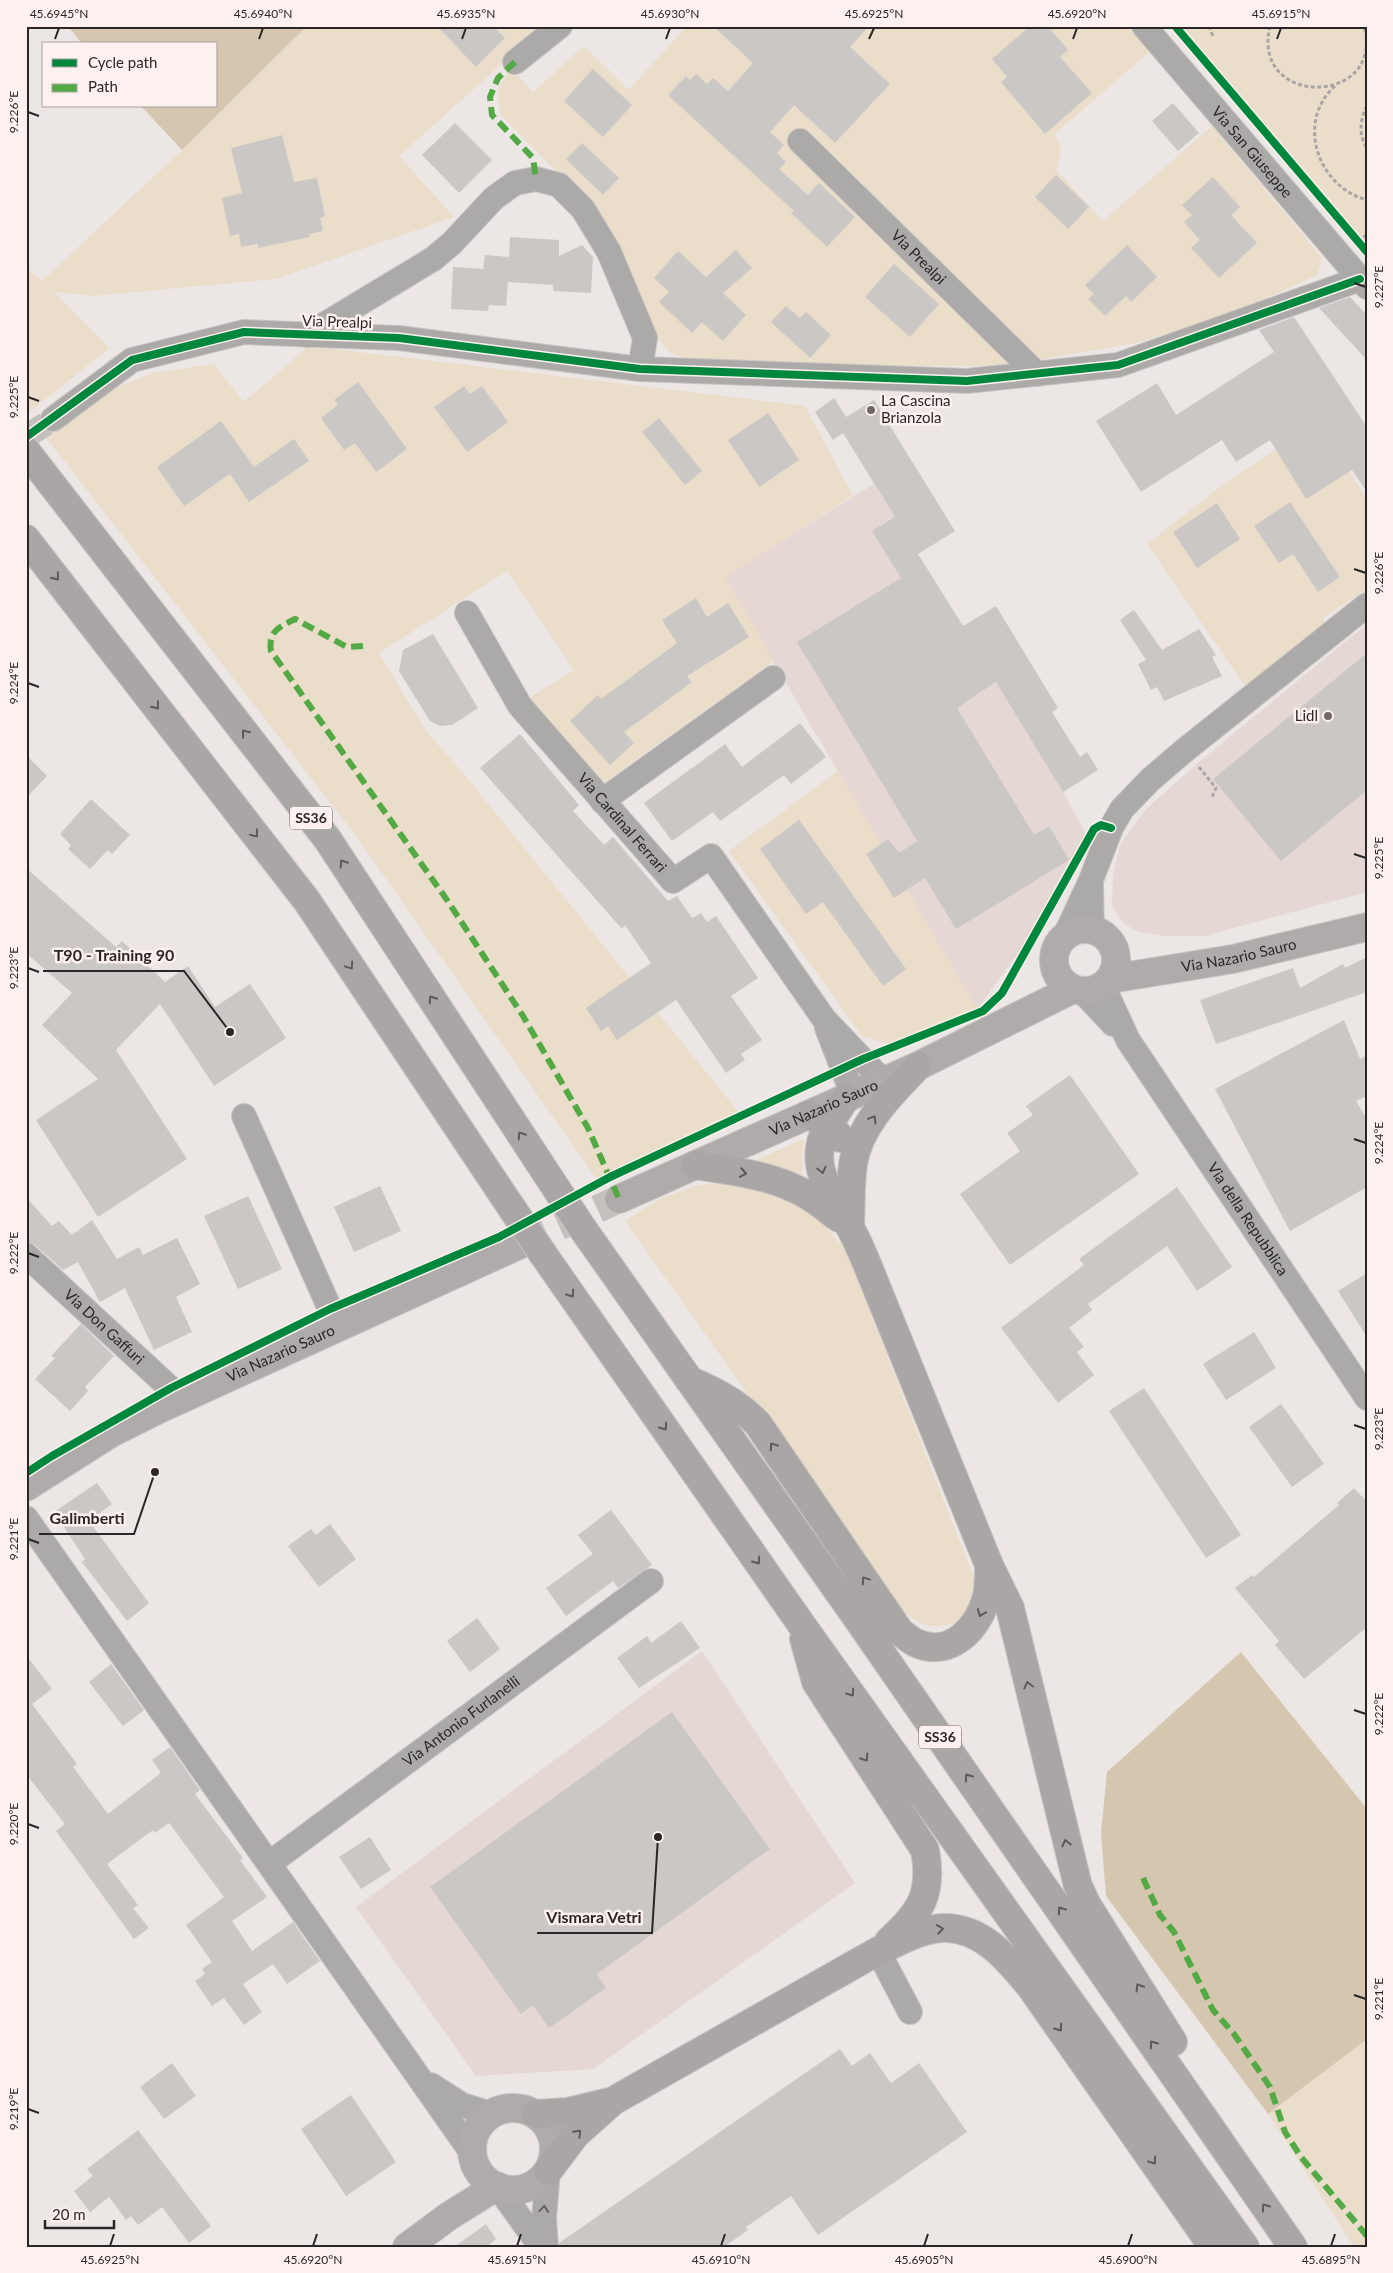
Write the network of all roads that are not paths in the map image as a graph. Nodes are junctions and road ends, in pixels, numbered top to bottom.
1 (560, 26) edge
2 (1144, 26) edge
3 (515, 62) dead end
4 (800, 141) dead end
5 (1364, 283) edge
6 (306, 334) junction
7 (640, 369) junction
8 (1037, 374) junction
9 (53, 419) tunnel mouth
10 (26, 451) edge
11 (26, 539) edge
12 (1367, 605) edge
13 (467, 612) dead end
14 (773, 678) dead end
15 (602, 801) junction
16 (1091, 880) junction
17 (1367, 927) edge
18 (1092, 930) junction
19 (1064, 938) junction
20 (1114, 949) junction
21 (1054, 966) junction
22 (1169, 968) junction
23 (1092, 987) junction
24 (1026, 1012) junction
25 (824, 1020) junction
26 (918, 1066) junction
27 (883, 1081) junction
28 (849, 1096) junction
29 (244, 1116) dead end
30 (819, 1120) junction
31 (853, 1164) junction
32 (695, 1165) junction
33 (619, 1199) tunnel mouth
34 (850, 1226) junction
35 (532, 1249) junction
36 (26, 1255) edge
37 (338, 1327) junction
38 (689, 1380) junction
39 (182, 1398) junction
40 (1367, 1398) edge
41 (35, 1480) edge
42 (26, 1518) edge
43 (989, 1565) junction
44 (651, 1581) dead end
45 (799, 1621) junction
46 (270, 1863) junction
47 (878, 1951) junction
48 (910, 2012) dead end
49 (423, 2080) junction
50 (613, 2101) junction
51 (490, 2114) junction
52 (536, 2114) junction
53 (474, 2160) junction
54 (548, 2170) junction
55 (1248, 2182) junction
56 (497, 2186) junction
57 (449, 2216) junction
58 (407, 2247) edge
59 (542, 2247) edge
60 (546, 2247) edge
61 (1213, 2247) edge
62 (1245, 2247) edge
63 (1293, 2247) edge

1 - 3 street
2 - 5 street, Via San Giuseppe
4 - 8 street, Via Prealpi
5 - 8 street, Via Prealpi
6 - 7 street, Via Prealpi
6 - 7 street
6 - 9 street, Via Prealpi
7 - 8 street, Via Prealpi
38 -> 10 highway, SS36, bridge
11 -> 35 highway, bridge
12 - 16 street
13 - 15 street, Via Cardinal Ferrari
14 - 15 street
15 - 25 street, Via Cardinal Ferrari
16 - 18 street
16 - 19 street
17 - 22 main road, Via Nazario Sauro
18 - 19 main road
18 - 20 main road
19 - 21 main road
20 - 22 main road
20 - 23 main road
21 - 23 main road
21 - 24 main road
22 - 23 main road, Via Nazario Sauro
23 - 24 main road, Via Nazario Sauro
23 - 40 street, Via della Repubblica
24 - 26 main road, Via Nazario Sauro
25 - 27 street, Via Cardinal Ferrari
25 - 28 street, Via Cardinal Ferrari
26 - 27 main road, Via Nazario Sauro
31 -> 26 highway
27 - 28 main road, Via Nazario Sauro
28 - 30 highway
29 - 37 street
30 - 31 highway
30 - 32 main road, Via Nazario Sauro
30 -> 34 highway
31 - 34 highway
32 - 33 main road, Via Nazario Sauro
32 -> 34 highway
34 - 43 highway
35 - 37 main road, Via Nazario Sauro
35 -> 45 highway
36 - 39 street, Via Don Gaffuri
37 - 39 main road, Via Nazario Sauro
43 -> 38 highway
55 -> 38 highway, SS36
39 - 41 main road, Via Nazario Sauro
42 - 46 street
55 -> 43 highway
44 - 46 street, Via Antonio Furlanelli
45 -> 47 highway
45 -> 62 highway
46 - 49 street
47 - 48 street
47 - 50 highway
47 -> 61 highway
49 - 51 street
49 - 53 street
50 - 52 highway
54 -> 50 highway
51 - 52 main road
51 - 53 main road
52 - 54 main road
53 - 56 main road
53 - 57 main road
54 - 56 main road
60 -> 54 street
63 -> 55 highway, SS36
56 - 57 main road
56 - 59 street
57 - 58 main road

